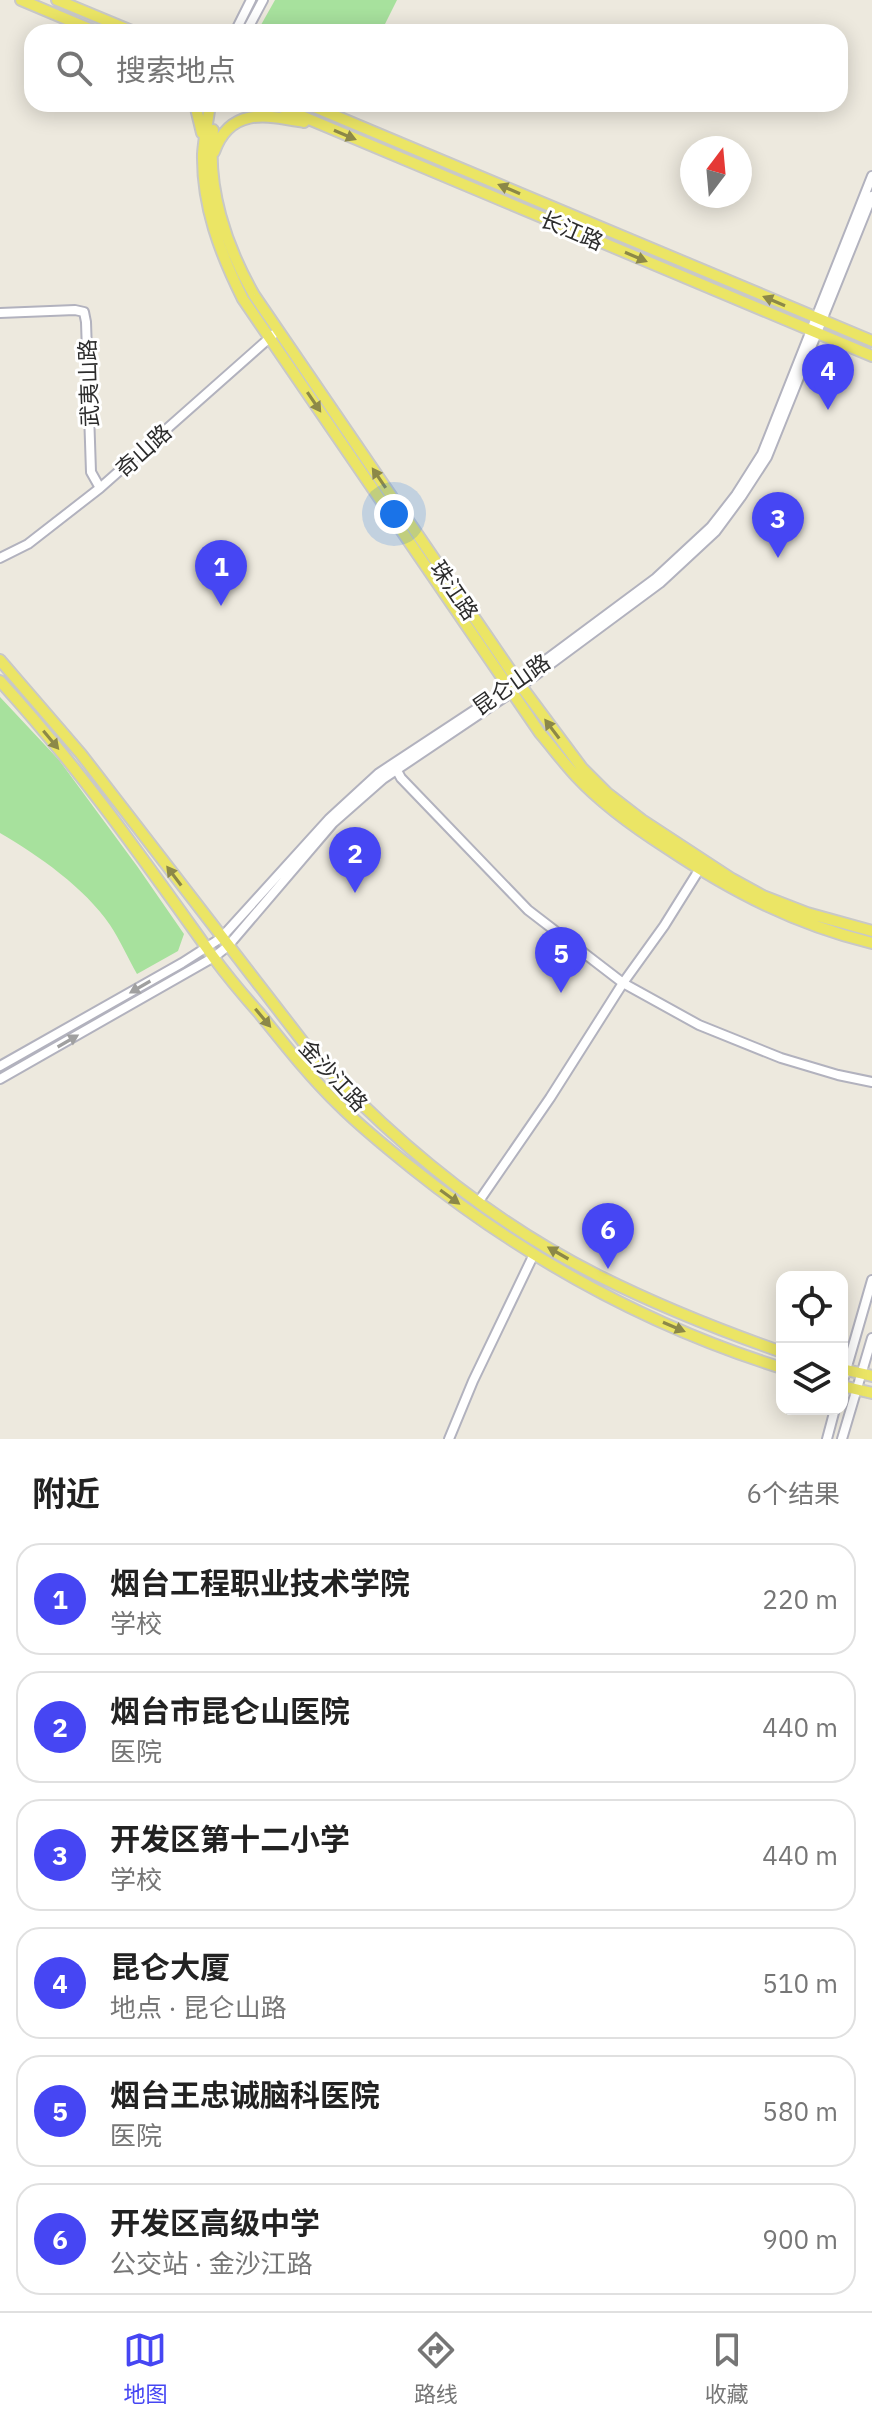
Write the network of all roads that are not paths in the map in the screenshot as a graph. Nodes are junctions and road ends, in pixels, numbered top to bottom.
1 (21, 0) edge
2 (57, 0) edge
3 (251, 0) edge
4 (263, 0) edge
5 (78, 24) edge
6 (115, 24) edge
7 (239, 24) edge
8 (250, 24) edge
9 (197, 112) edge
10 (209, 112) edge
11 (216, 112) edge
12 (291, 112) edge
13 (326, 112) edge
14 (321, 125) junction
15 (203, 151) junction
16 (213, 162) junction
17 (872, 176) edge
18 (872, 196) edge
19 (0, 313) edge
20 (819, 320) junction
21 (814, 332) junction
22 (274, 334) junction
23 (872, 341) edge
24 (872, 356) edge
25 (100, 488) junction
26 (0, 558) edge
27 (0, 660) edge
28 (0, 681) edge
29 (514, 687) junction
30 (393, 764) junction
31 (699, 870) junction
32 (872, 931) edge
33 (224, 942) junction
34 (872, 943) edge
35 (207, 947) junction
36 (214, 957) junction
37 (623, 983) junction
38 (0, 1066) edge
39 (0, 1079) edge
40 (872, 1082) edge
41 (479, 1201) junction
42 (534, 1254) junction
43 (872, 1280) edge
44 (872, 1338) edge
45 (776, 1350) edge
46 (848, 1357) edge
47 (776, 1366) edge
48 (867, 1375) edge
49 (848, 1387) edge
50 (856, 1390) junction
51 (872, 1393) edge
52 (833, 1415) edge
53 (449, 1439) edge
54 (827, 1439) edge
55 (842, 1439) edge

1 - 5 main road
2 - 6 main road
3 - 7 street
4 - 8 street
9 - 15 main road
10 - 15 main road
11 - 16 main road
12 - 14 main road, 长江路
20 -> 13 main road, 长江路
14 - 16 main road
14 -> 21 main road, 长江路
15 - 22 main road
16 - 22 main road
17 - 20 street, 昆仑山路
18 - 20 street, 昆仑山路
19 - 25 street, 武夷山路
20 - 21 street, 昆仑山路
20 - 23 main road, 长江路
21 - 24 main road, 长江路
21 - 29 street, 昆仑山路
22 - 25 street, 奇山路
22 - 29 main road
25 - 26 street, 奇山路
33 -> 27 main road, 金沙江路
28 -> 35 main road, 金沙江路
29 - 30 street, 昆仑山路
29 - 31 main road
32 -> 29 main road
29 - 33 street, 昆仑山路
30 - 33 street, 昆仑山路
30 - 37 street
31 - 34 main road
31 - 37 street
33 - 35 street, 昆仑山路
33 - 36 street, 昆仑山路
33 - 41 main road, 金沙江路
35 - 36 main road, 金沙江路
35 -> 38 street, 昆仑山路
39 -> 36 street, 昆仑山路
36 -> 42 main road, 金沙江路
37 - 40 street
37 - 41 street
45 -> 41 main road, 金沙江路
42 -> 47 main road, 金沙江路
42 - 53 street
43 - 46 street
44 - 48 street
48 - 50 street
49 - 50 main road
50 - 51 main road
50 - 55 street
52 - 54 street

